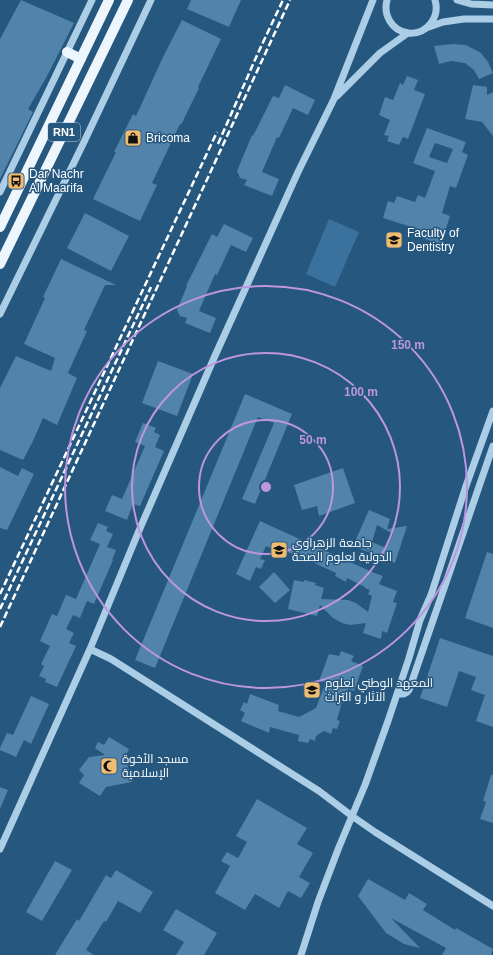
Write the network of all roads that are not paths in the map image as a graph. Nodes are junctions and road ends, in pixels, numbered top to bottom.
1 (92, 0) edge
2 (110, 0) edge
3 (128, 0) edge
4 (151, 0) edge
5 (373, 0) edge
6 (436, 0) edge
7 (457, 0) edge
8 (385, 1) edge
9 (493, 5) edge
10 (493, 19) edge
11 (427, 28) junction
12 (408, 33) junction
13 (67, 52) junction
14 (81, 59) junction
15 (334, 99) junction
16 (0, 192) edge
17 (0, 227) edge
18 (0, 264) edge
19 (0, 314) edge
20 (493, 412) edge
21 (493, 446) edge
22 (90, 649) junction
23 (397, 694) junction
24 (352, 816) junction
25 (0, 849) edge
26 (493, 906) edge
27 (301, 955) edge

1 - 13 street
2 - 14 main road, RN1
3 - 18 main road, RN1
4 - 19 street
5 - 15 street
6 - 11 street
7 - 9 street
8 - 12 street
10 - 11 street
11 - 12 street
12 - 15 street
13 - 14 main road
13 - 16 street
14 - 17 main road, RN1
15 - 22 street
20 - 23 street
21 - 23 street
22 - 24 street
22 - 25 street
23 - 24 street
24 - 26 street
24 - 27 street

